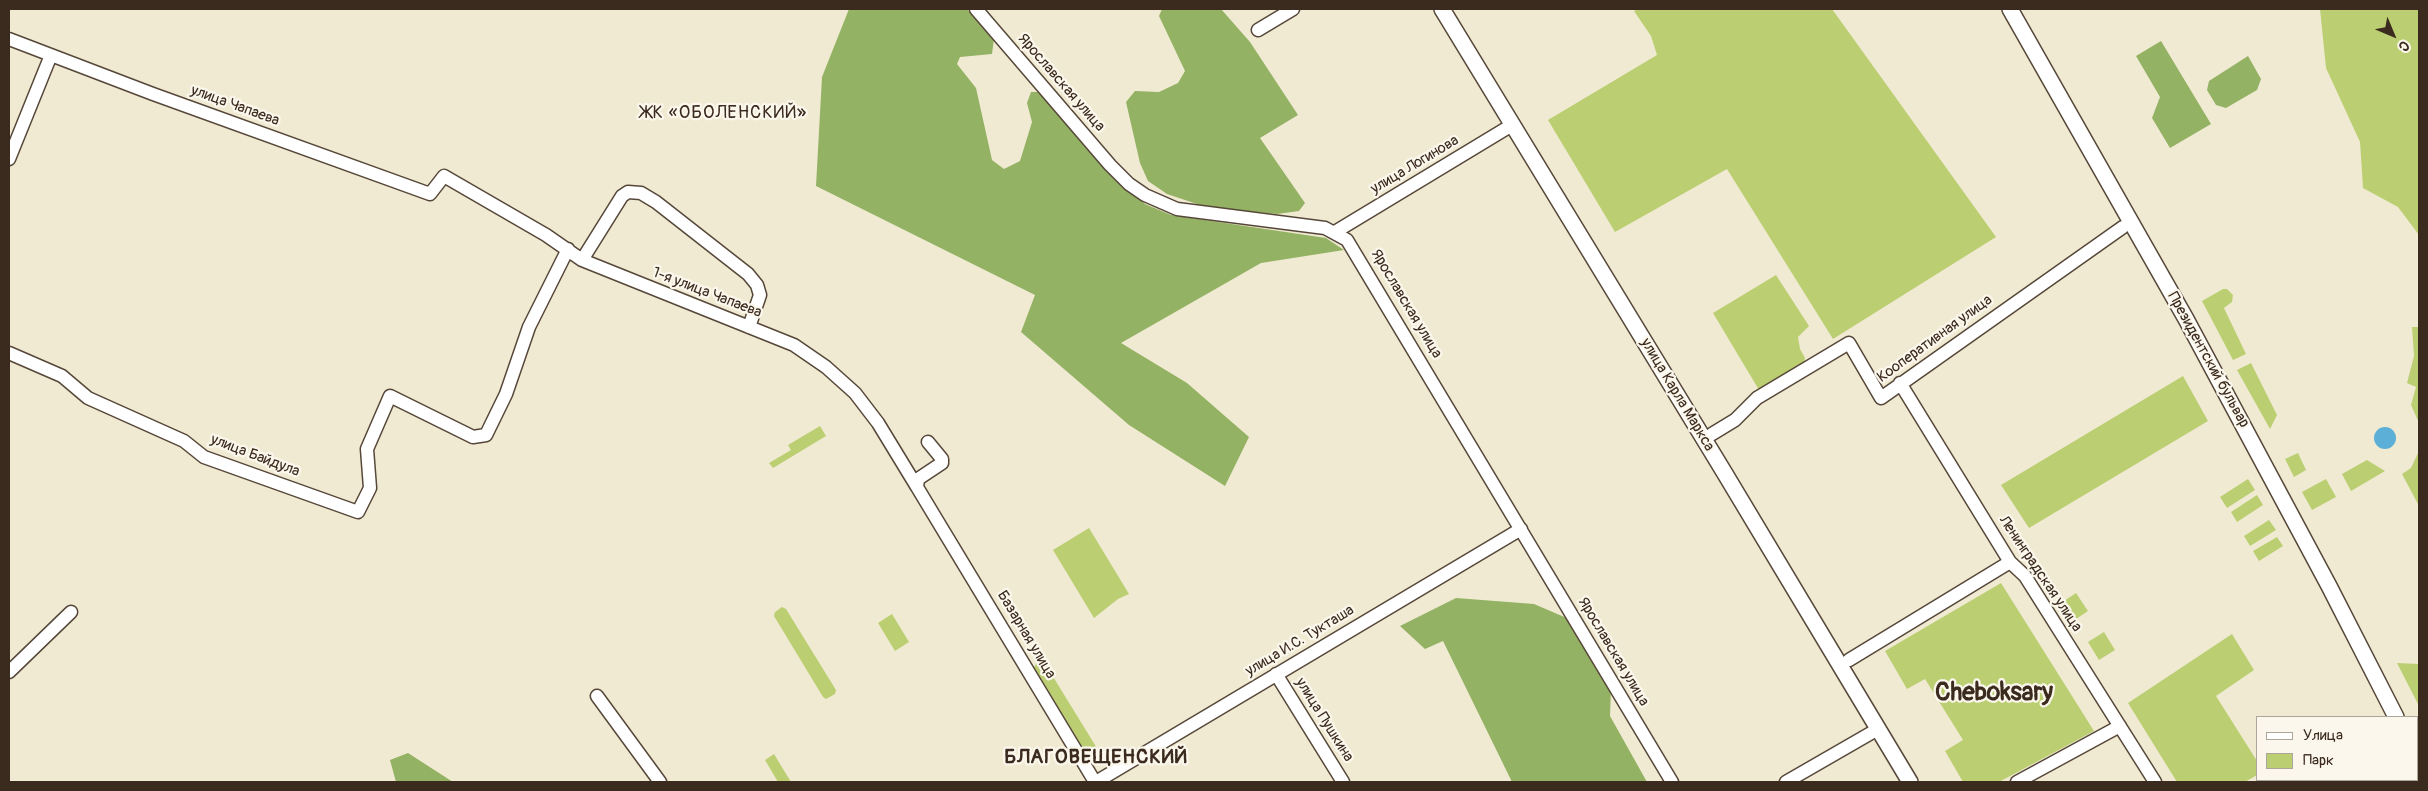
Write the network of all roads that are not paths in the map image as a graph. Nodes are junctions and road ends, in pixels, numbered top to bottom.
1 (976, 9) edge
2 (1293, 9) edge
3 (1442, 9) edge
4 (1453, 9) edge
5 (1999, 9) edge
6 (2010, 9) edge
7 (1258, 30) dead end
8 (9, 39) edge
9 (51, 55) junction
10 (1516, 123) junction
11 (9, 159) edge
12 (444, 176) joint
13 (2104, 184) junction
14 (2127, 225) junction
15 (1335, 232) junction
16 (568, 249) junction
17 (582, 260) junction
18 (749, 327) junction
19 (9, 353) edge
20 (1900, 383) junction
21 (1708, 437) junction
22 (928, 442) dead end
23 (917, 487) junction
24 (928, 506) joint
25 (1522, 529) junction
26 (2010, 562) junction
27 (71, 612) dead end
28 (1849, 660) junction
29 (2363, 662) junction
30 (9, 672) edge
31 (1276, 674) junction
32 (596, 696) dead end
33 (2385, 716) edge
34 (2395, 716) edge
35 (2120, 726) junction
36 (1878, 729) junction
37 (660, 782) edge
38 (1095, 782) edge
39 (1343, 782) edge
40 (1672, 782) edge
41 (1786, 782) edge
42 (1910, 782) edge
43 (1920, 782) edge
44 (2017, 782) edge
45 (2155, 782) edge

1 - 15 street, Ярославская улица
2 - 7 street
3 - 10 main road, улица Карла Маркса
4 - 10 main road, улица Карла Маркса
5 - 13 main road, Президентский бульвар
6 - 13 main road, Президентский бульвар
8 - 9 street, улица Чапаева
9 - 11 street
9 - 12 street, улица Чапаева
10 - 15 street, улица Логинова
10 - 21 main road, улица Карла Маркса
12 - 16 street, 1-я улица Чапаева
13 - 14 main road, Президентский бульвар
14 - 20 street, Кооперативная улица
14 - 29 main road, Президентский бульвар
15 - 25 street, Ярославская улица
16 - 17 street, 1-я улица Чапаева
16 - 19 street, улица Байдула
17 - 18 street, 1-я улица Чапаева
17 - 18 street
18 - 23 street, 1-я улица Чапаева
20 - 21 street, Кооперативная улица
20 - 26 street, Ленинградская улица
21 - 28 main road, улица Карла Маркса
21 - 36 main road, улица Карла Маркса
22 - 23 street
23 - 24 street, 1-я улица Чапаева
24 - 38 street, Базарная улица
25 - 31 street, улица И.С. Тукташа
25 - 40 street, Ярославская улица
26 - 28 street
26 - 35 street, Ленинградская улица
27 - 30 street
28 - 43 main road, улица Карла Маркса
29 - 33 main road, Президентский бульвар
29 - 34 main road, Президентский бульвар
31 - 38 street, улица И.С. Тукташа
31 - 39 street, улица Пушкина
32 - 37 street
35 - 44 street
35 - 45 street, Ленинградская улица
36 - 41 street
36 - 42 main road, улица Карла Маркса

